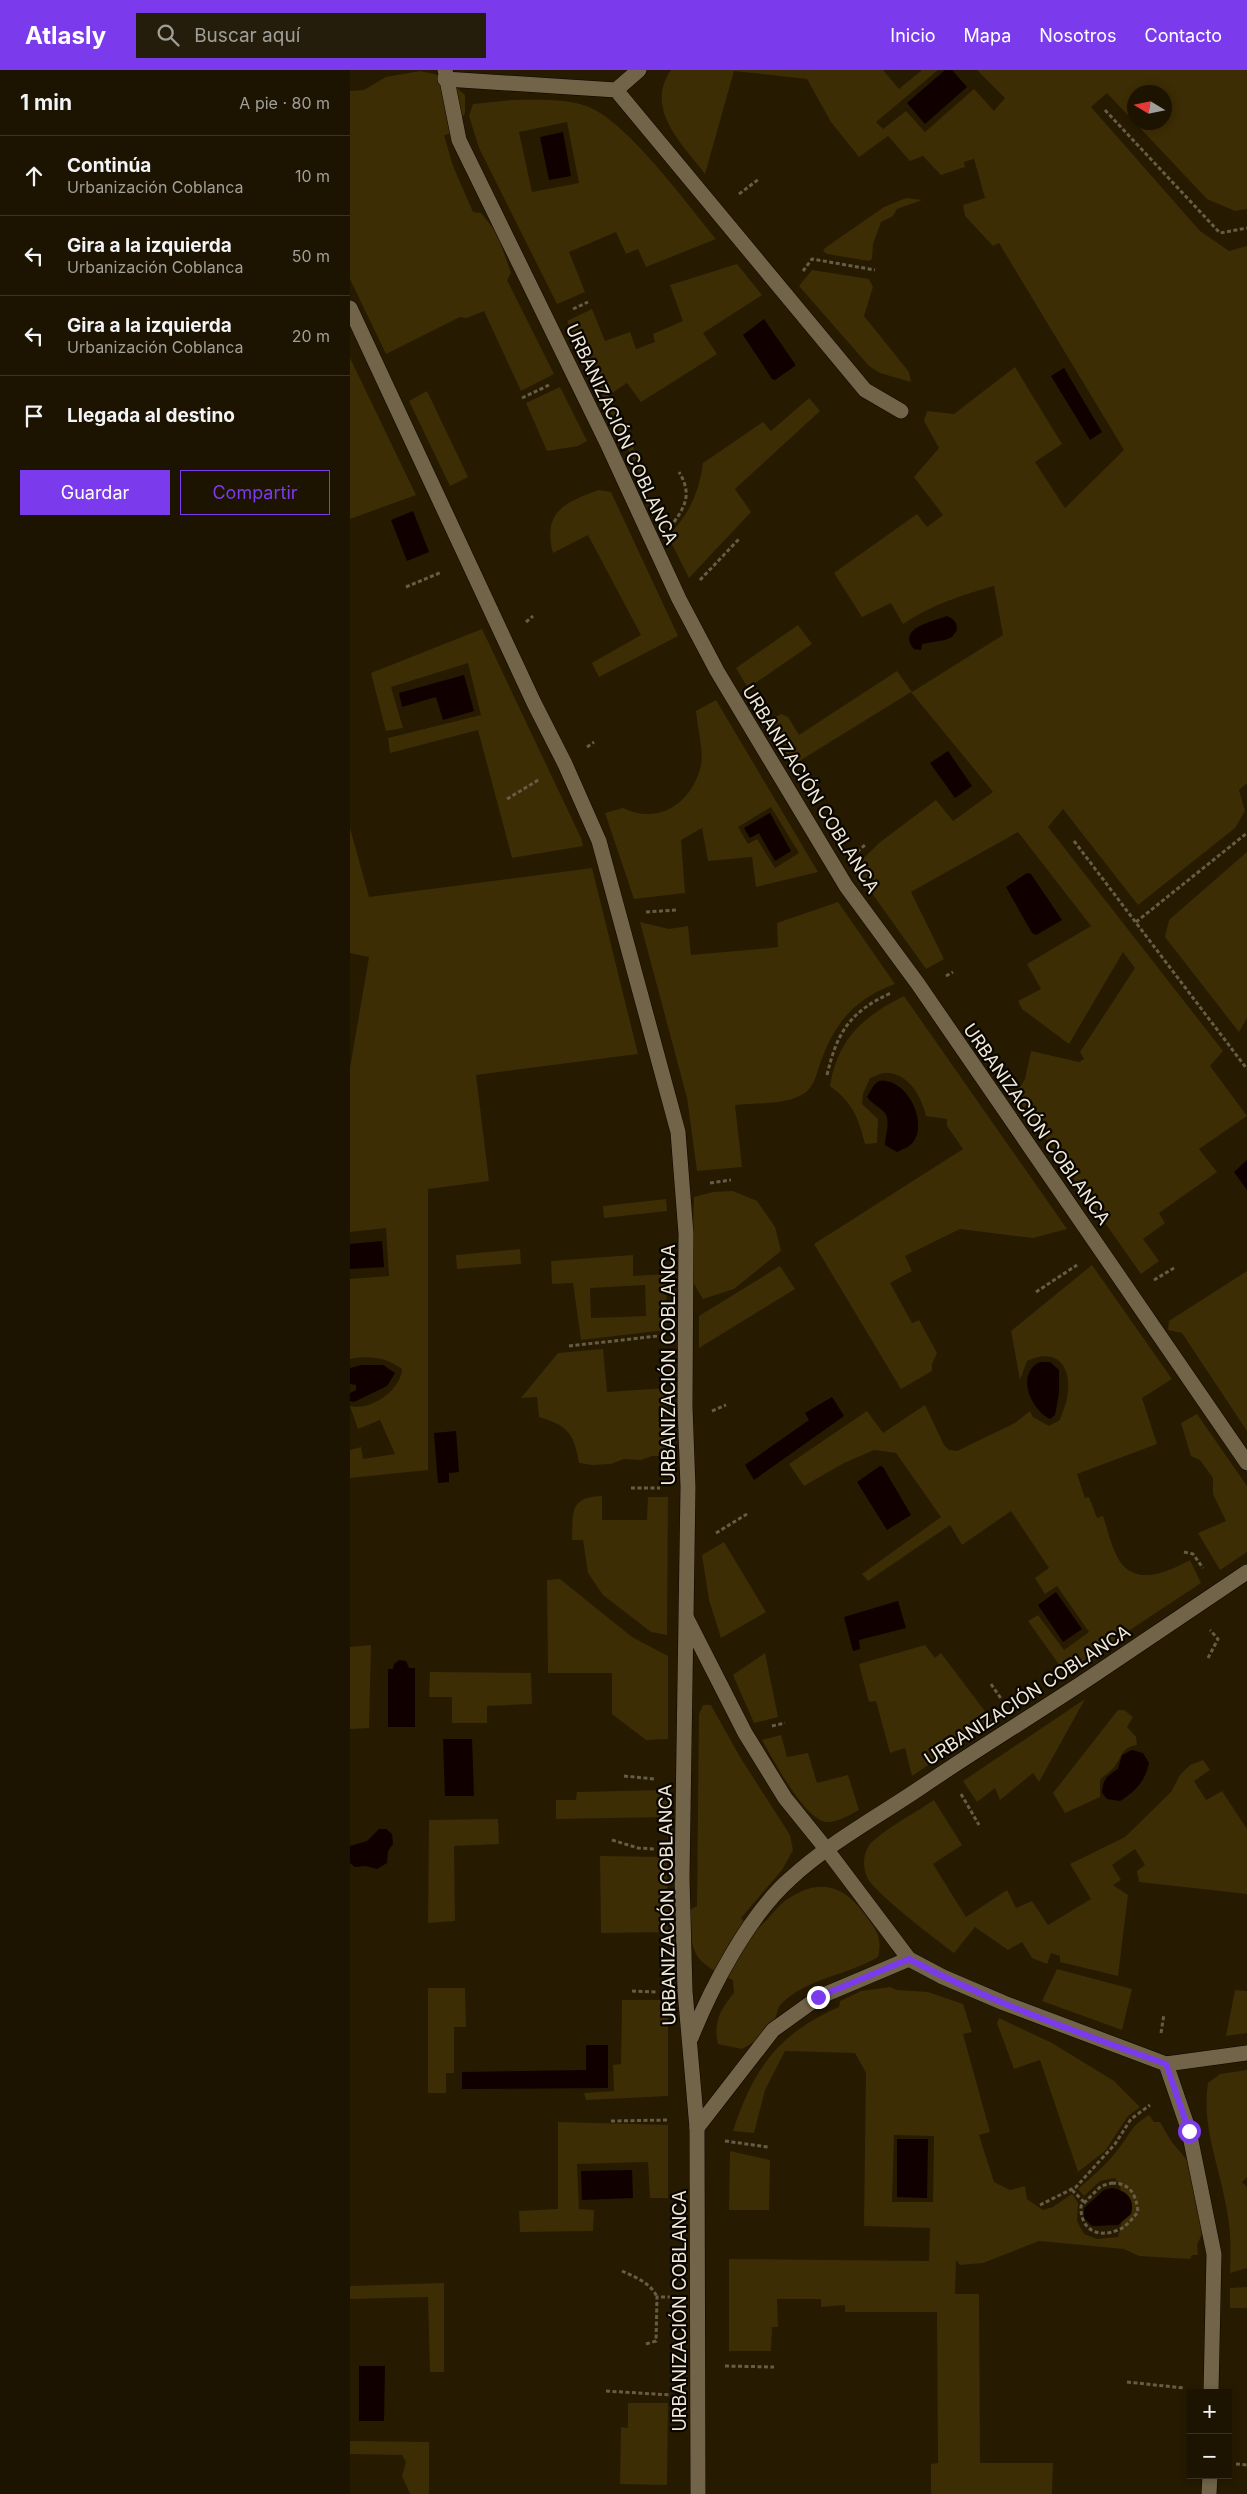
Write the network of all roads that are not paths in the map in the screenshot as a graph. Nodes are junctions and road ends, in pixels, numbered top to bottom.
1 (639, 70) edge
2 (445, 75) edge
3 (616, 90) junction
4 (350, 308) edge
5 (900, 411) dead end
6 (1247, 1463) edge
7 (1247, 1572) edge
8 (686, 1617) junction
9 (828, 1850) junction
10 (909, 1959) junction
11 (689, 2042) junction
12 (1247, 2053) edge
13 (1166, 2064) junction
14 (697, 2128) junction
15 (1211, 2389) edge
16 (1210, 2479) edge
17 (698, 2494) edge
18 (1209, 2494) edge

1 - 3 street
2 - 3 street, URBANIZACIÓN COBLANCA
2 - 6 street, URBANIZACIÓN COBLANCA
3 - 5 street
4 - 8 street, URBANIZACIÓN COBLANCA
7 - 9 street, URBANIZACIÓN COBLANCA
8 - 9 street, URBANIZACIÓN COBLANCA
8 - 11 street, URBANIZACIÓN COBLANCA
9 - 10 street, URBANIZACIÓN COBLANCA
9 - 11 street, URBANIZACIÓN COBLANCA
10 - 13 street, URBANIZACIÓN COBLANCA
10 - 14 street
11 - 14 street, URBANIZACIÓN COBLANCA
12 - 13 street, URBANIZACIÓN COBLANCA
13 - 15 street
14 - 17 street, URBANIZACIÓN COBLANCA
16 - 18 street

